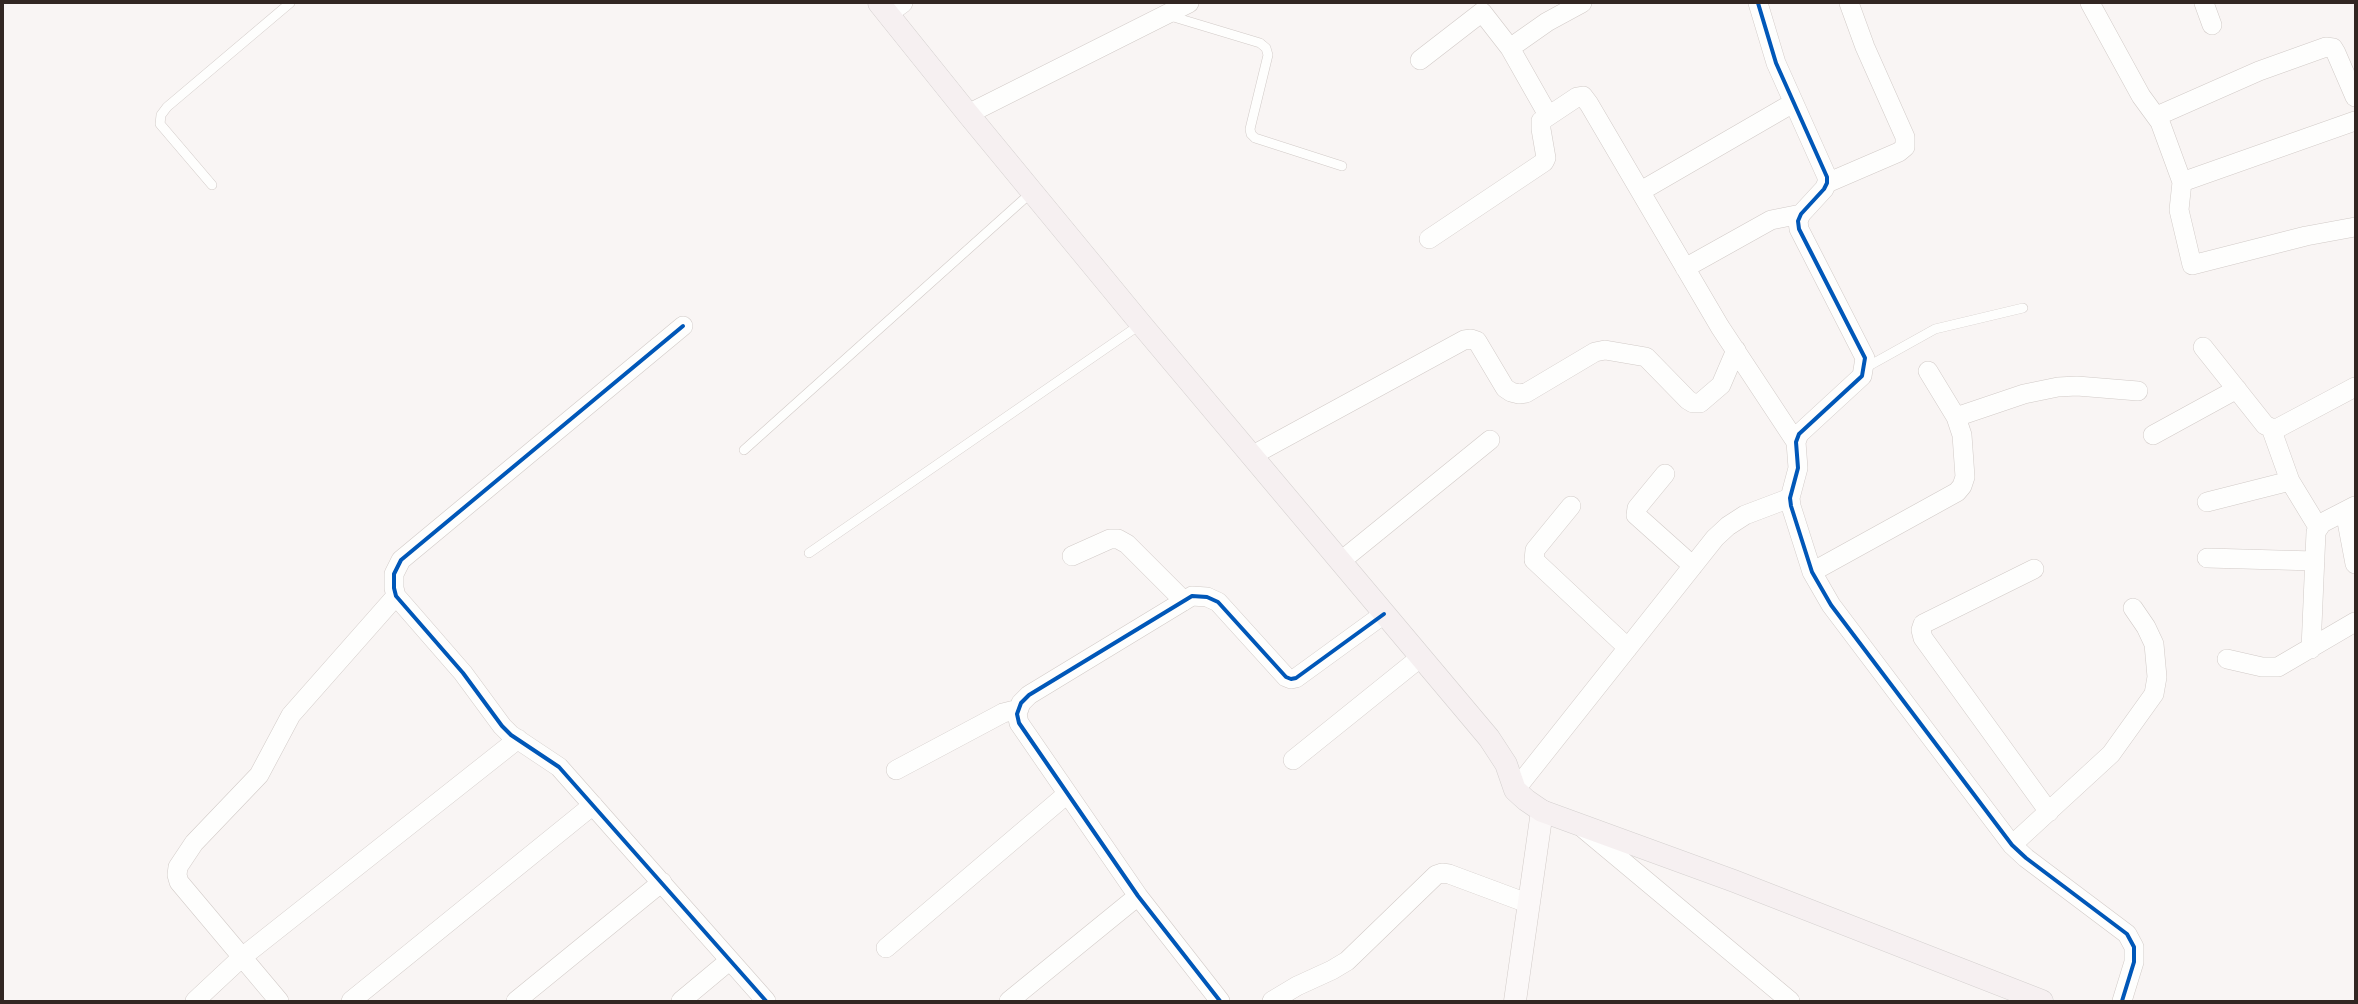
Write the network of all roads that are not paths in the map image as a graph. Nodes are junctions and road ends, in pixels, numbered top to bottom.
1 (290, 3) edge
2 (1189, 3) edge
3 (1582, 3) edge
4 (1758, 3) edge
5 (1849, 3) edge
6 (2090, 3) edge
7 (2204, 3) edge
8 (890, 7) edge
9 (1555, 9) edge
10 (1165, 15) junction
11 (2212, 25) dead end
12 (1510, 48) junction
13 (1420, 60) dead end
14 (2355, 97) edge
15 (1793, 103) junction
16 (968, 114) junction
17 (1548, 115) junction
18 (2157, 116) junction
19 (2355, 121) edge
20 (1342, 166) dead end
21 (2182, 182) junction
22 (1828, 183) junction
23 (212, 185) dead end
24 (1641, 190) junction
25 (1033, 191) junction
26 (1801, 214) junction
27 (2355, 227) edge
28 (1429, 239) dead end
29 (1685, 268) junction
30 (2023, 308) dead end
31 (1141, 324) junction
32 (683, 326) dead end
33 (2203, 347) dead end
34 (1736, 350) junction
35 (1865, 368) junction
36 (1928, 371) dead end
37 (2355, 387) edge
38 (2237, 389) junction
39 (2138, 391) dead end
40 (1956, 417) junction
41 (2271, 428) junction
42 (2153, 434) dead end
43 (1490, 440) dead end
44 (1796, 442) junction
45 (744, 450) dead end
46 (1253, 455) junction
47 (1665, 474) dead end
48 (2290, 481) junction
49 (1790, 498) junction
50 (2207, 502) dead end
51 (1571, 506) dead end
52 (2350, 508) edge
53 (2318, 527) junction
54 (809, 554) dead end
55 (1072, 556) dead end
56 (2207, 558) dead end
57 (1341, 561) junction
58 (2315, 561) junction
59 (2355, 564) edge
60 (1693, 566) junction
61 (2034, 569) dead end
62 (1812, 572) junction
63 (396, 596) junction
64 (1184, 601) junction
65 (2133, 608) dead end
66 (1384, 614) junction
67 (2355, 622) edge
68 (1628, 648) junction
69 (2311, 649) junction
70 (1421, 657) junction
71 (2227, 659) dead end
72 (1018, 709) junction
73 (518, 739) junction
74 (1293, 760) dead end
75 (896, 770) dead end
76 (1515, 790) junction
77 (1067, 794) junction
78 (593, 805) junction
79 (1542, 811) junction
80 (2049, 812) junction
81 (1577, 823) junction
82 (2012, 845) junction
83 (662, 882) junction
84 (1138, 896) junction
85 (1528, 903) junction
86 (886, 948) dead end
87 (241, 958) junction
88 (729, 961) junction
89 (1210, 998) edge
90 (195, 1001) edge
91 (279, 1001) edge
92 (351, 1001) edge
93 (516, 1001) edge
94 (681, 1001) edge
95 (766, 1001) edge
96 (1009, 1001) edge
97 (1272, 1001) edge
98 (1515, 1001) edge
99 (1790, 1001) edge
100 (2042, 1001) edge
101 (2122, 1001) edge

1 - 23 lane
2 - 10 street
3 - 9 street
4 - 15 street
5 - 22 street
6 - 18 street
7 - 11 street
8 - 16 highway
9 - 12 street
10 - 16 street
10 - 20 lane
12 - 13 street
12 - 17 street
14 - 18 street
15 - 22 street
15 - 24 street
16 - 25 highway
17 - 24 street
17 - 28 street
18 - 21 street
19 - 21 street
21 - 27 street
22 - 26 street
24 - 29 street
25 - 31 highway
25 - 45 lane
26 - 29 street
26 - 35 street
29 - 34 street
30 - 35 lane
31 - 46 highway
31 - 54 lane
32 - 63 street
33 - 38 street
34 - 44 street
34 - 46 street
35 - 44 street
36 - 40 street
37 - 41 street
38 - 41 street
38 - 42 street
39 - 40 street
40 - 62 street
41 - 48 street
43 - 57 street
44 - 49 street
46 - 57 highway
47 - 60 street
48 - 50 street
48 - 53 street
49 - 60 street
49 - 62 street
51 - 68 street
52 - 53 street
52 - 59 street
53 - 58 street
55 - 64 street
56 - 58 street
57 - 66 highway
58 - 69 street
60 - 68 street
61 - 80 street
62 - 82 street
63 - 73 street
63 - 87 street
64 - 66 street
64 - 72 street
65 - 80 street
66 - 70 highway
67 - 69 street
68 - 76 street
69 - 71 street
70 - 74 street
70 - 76 highway
72 - 75 street
72 - 77 street
73 - 78 street
73 - 87 street
76 - 79 highway
77 - 84 street
77 - 86 street
78 - 83 street
78 - 92 street
79 - 81 highway
79 - 85 main road
80 - 82 street
81 - 99 street
81 - 100 highway
82 - 101 street
83 - 88 street
83 - 93 street
84 - 89 street
84 - 96 street
85 - 97 street
85 - 98 main road
87 - 90 street
87 - 91 street
88 - 94 street
88 - 95 street

